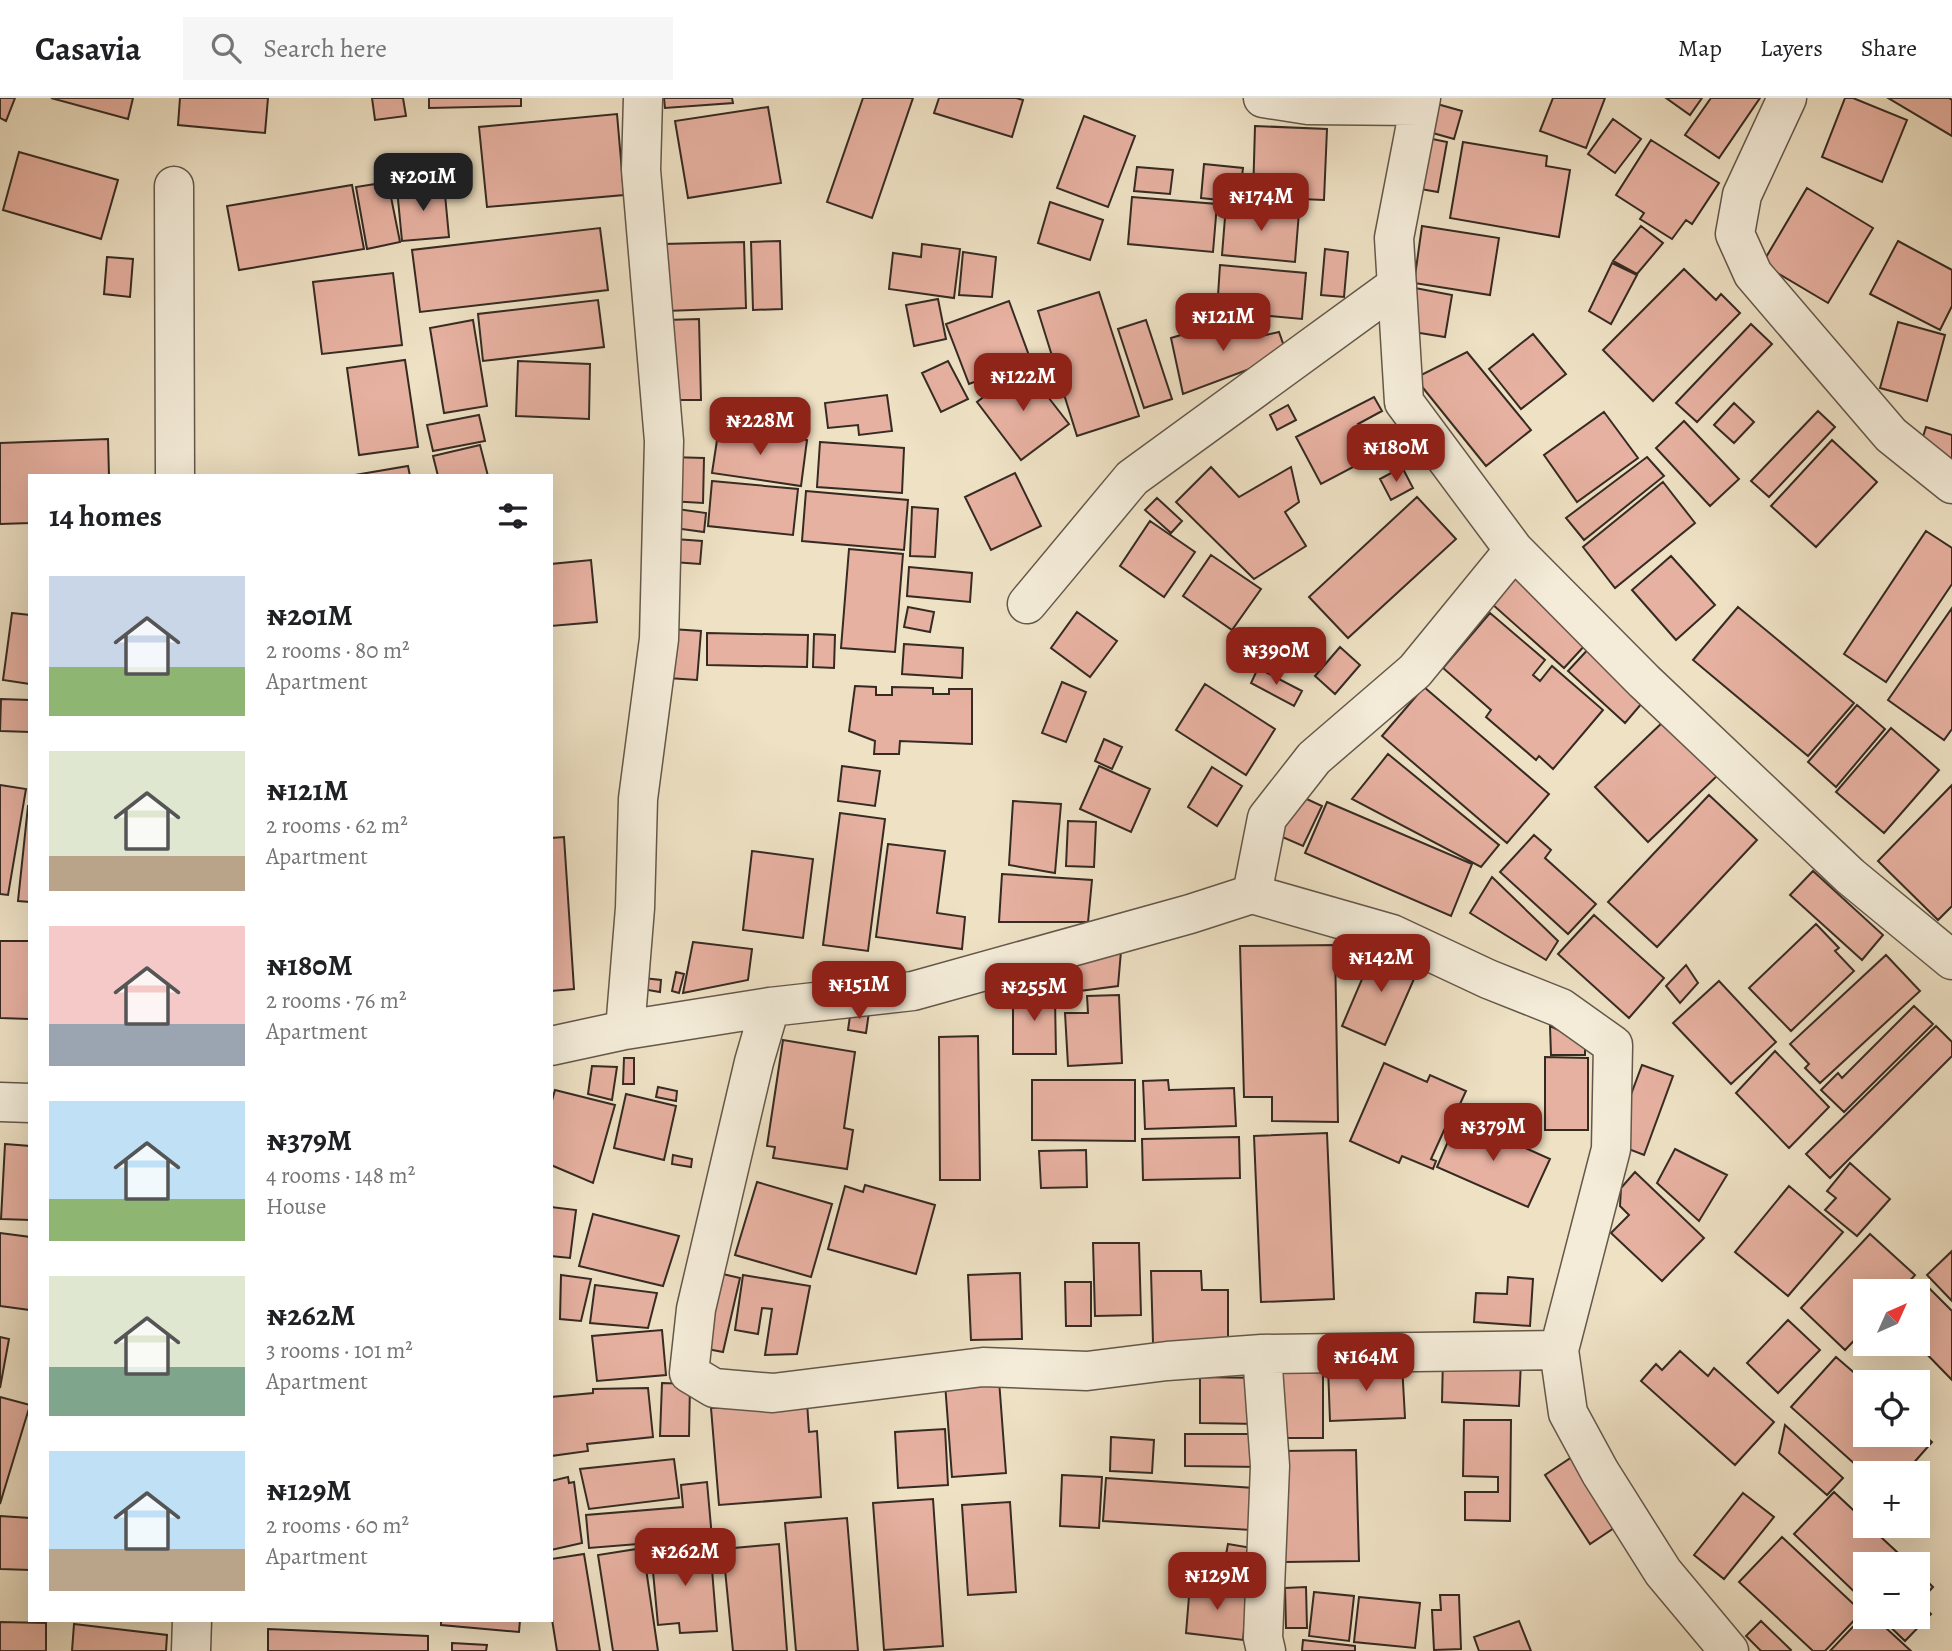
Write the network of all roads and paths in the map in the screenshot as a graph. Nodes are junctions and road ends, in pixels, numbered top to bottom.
1 (643, 98) edge
2 (1263, 98) edge
3 (1787, 98) edge
4 (1420, 102) edge
5 (174, 186) dead end
6 (1397, 285) junction
7 (175, 474) edge
8 (1952, 484) edge
9 (1514, 550) junction
10 (1027, 604) dead end
11 (1252, 894) junction
12 (1952, 960) edge
13 (770, 1007) junction
14 (625, 1030) junction
15 (553, 1046) edge
16 (0, 1102) edge
17 (28, 1103) edge
18 (1559, 1350) junction
19 (1262, 1354) junction
20 (192, 1622) edge
21 (191, 1651) edge
22 (1266, 1651) edge
23 (1729, 1651) edge

1 - 14 street
2 - 4 street
3 - 8 street
4 - 6 street
5 - 7 street
6 - 9 street
6 - 10 street
9 - 11 street
9 - 12 street
11 - 13 street
11 - 18 street
13 - 14 street
13 - 19 street
14 - 15 street
16 - 17 street
18 - 19 street
18 - 23 street
19 - 22 street
20 - 21 street

